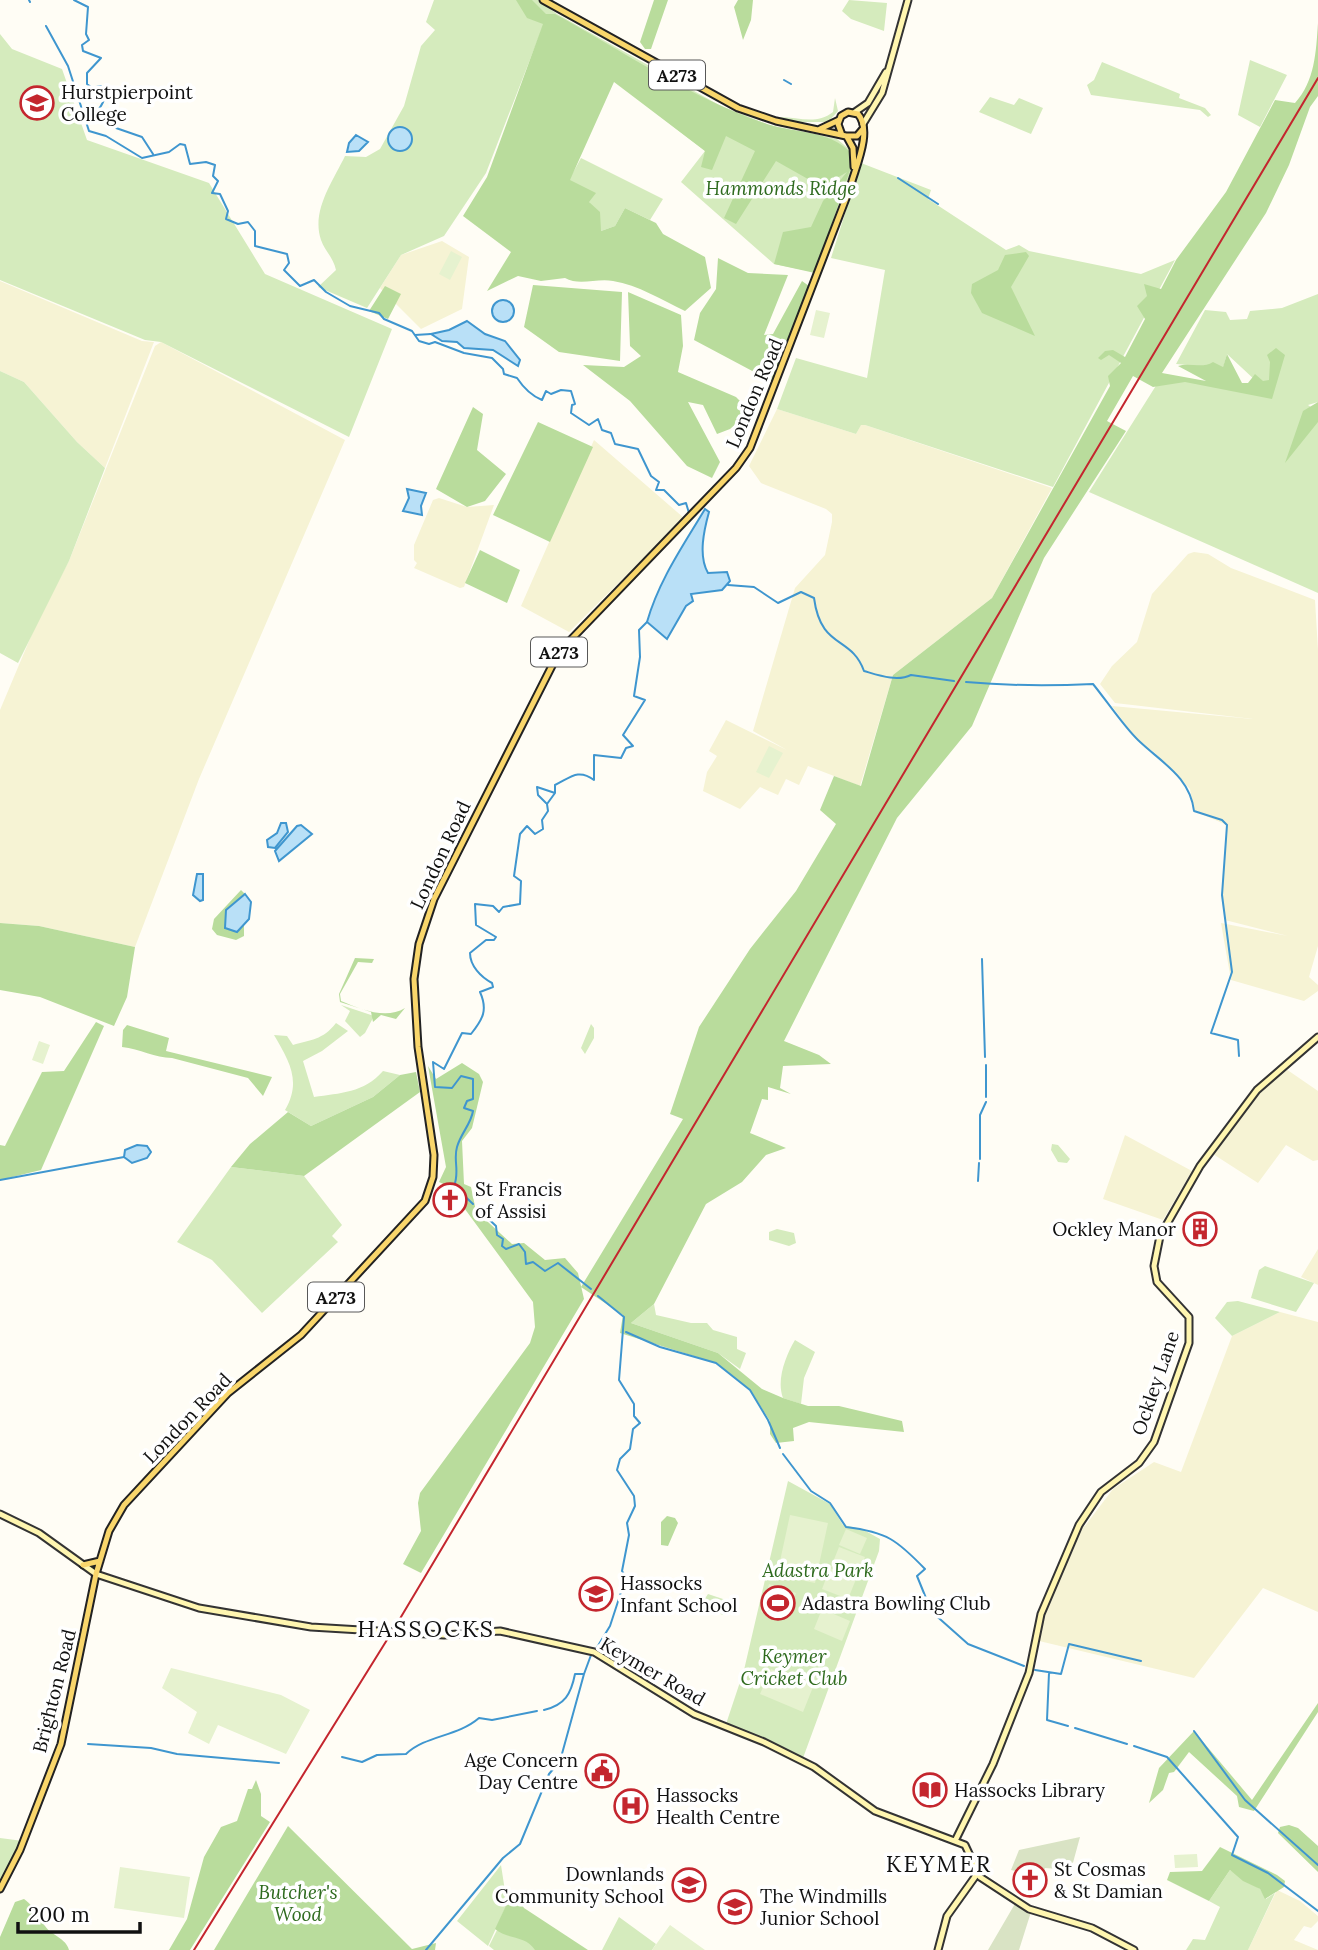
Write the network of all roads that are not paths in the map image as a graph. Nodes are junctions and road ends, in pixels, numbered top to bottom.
1 (543, 0) edge
2 (908, 0) edge
3 (886, 72) junction
4 (855, 112) junction
5 (839, 120) junction
6 (863, 127) junction
7 (819, 129) junction
8 (844, 136) junction
9 (855, 170) junction
10 (1318, 1037) edge
11 (0, 1514) edge
12 (100, 1561) junction
13 (83, 1565) junction
14 (96, 1574) junction
15 (955, 1841) junction
16 (978, 1874) junction
17 (0, 1889) edge
18 (938, 1950) edge
19 (1134, 1950) edge

1 - 7 main road, A273
2 - 3 main road, London Road
3 - 4 main road, London Road
3 - 6 main road, London Road
4 - 5 main road, London Road
4 - 6 main road
5 - 7 main road, London Road
5 - 8 main road
6 - 8 main road
6 - 9 main road, London Road / A273
7 - 8 main road, A273
8 - 9 main road
9 - 12 main road, London Road / A273
10 - 15 main road, Ockley Lane
11 - 13 main road, Keymer Road
12 - 13 main road
12 - 14 main road, London Road / A273
13 - 14 main road, Keymer Road
14 - 15 main road, Keymer Road
14 - 17 main road, Brighton Road / A273
15 - 16 main road
16 - 18 main road
16 - 19 main road

